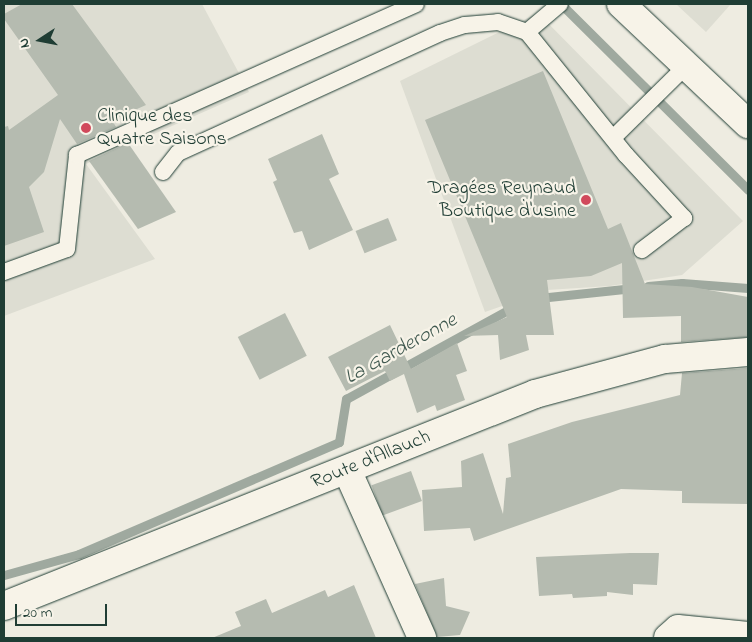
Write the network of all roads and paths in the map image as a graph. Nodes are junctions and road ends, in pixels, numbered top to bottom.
1 (416, 4) edge
2 (626, 6) edge
3 (554, 9) edge
4 (527, 32) junction
5 (687, 65) junction
6 (748, 124) edge
7 (613, 138) junction
8 (164, 172) dead end
9 (642, 250) dead end
10 (4, 272) edge
11 (748, 352) edge
12 (347, 470) junction
13 (4, 606) edge
14 (748, 636) edge
15 (422, 638) edge
16 (668, 638) edge

1 - 10 lane
2 - 5 main road
3 - 4 lane
4 - 7 lane
4 - 8 lane
5 - 6 main road
5 - 7 lane
7 - 9 lane
11 - 12 main road, Route d'Allauch
12 - 13 main road, Route d'Allauch
12 - 15 main road
14 - 16 main road

